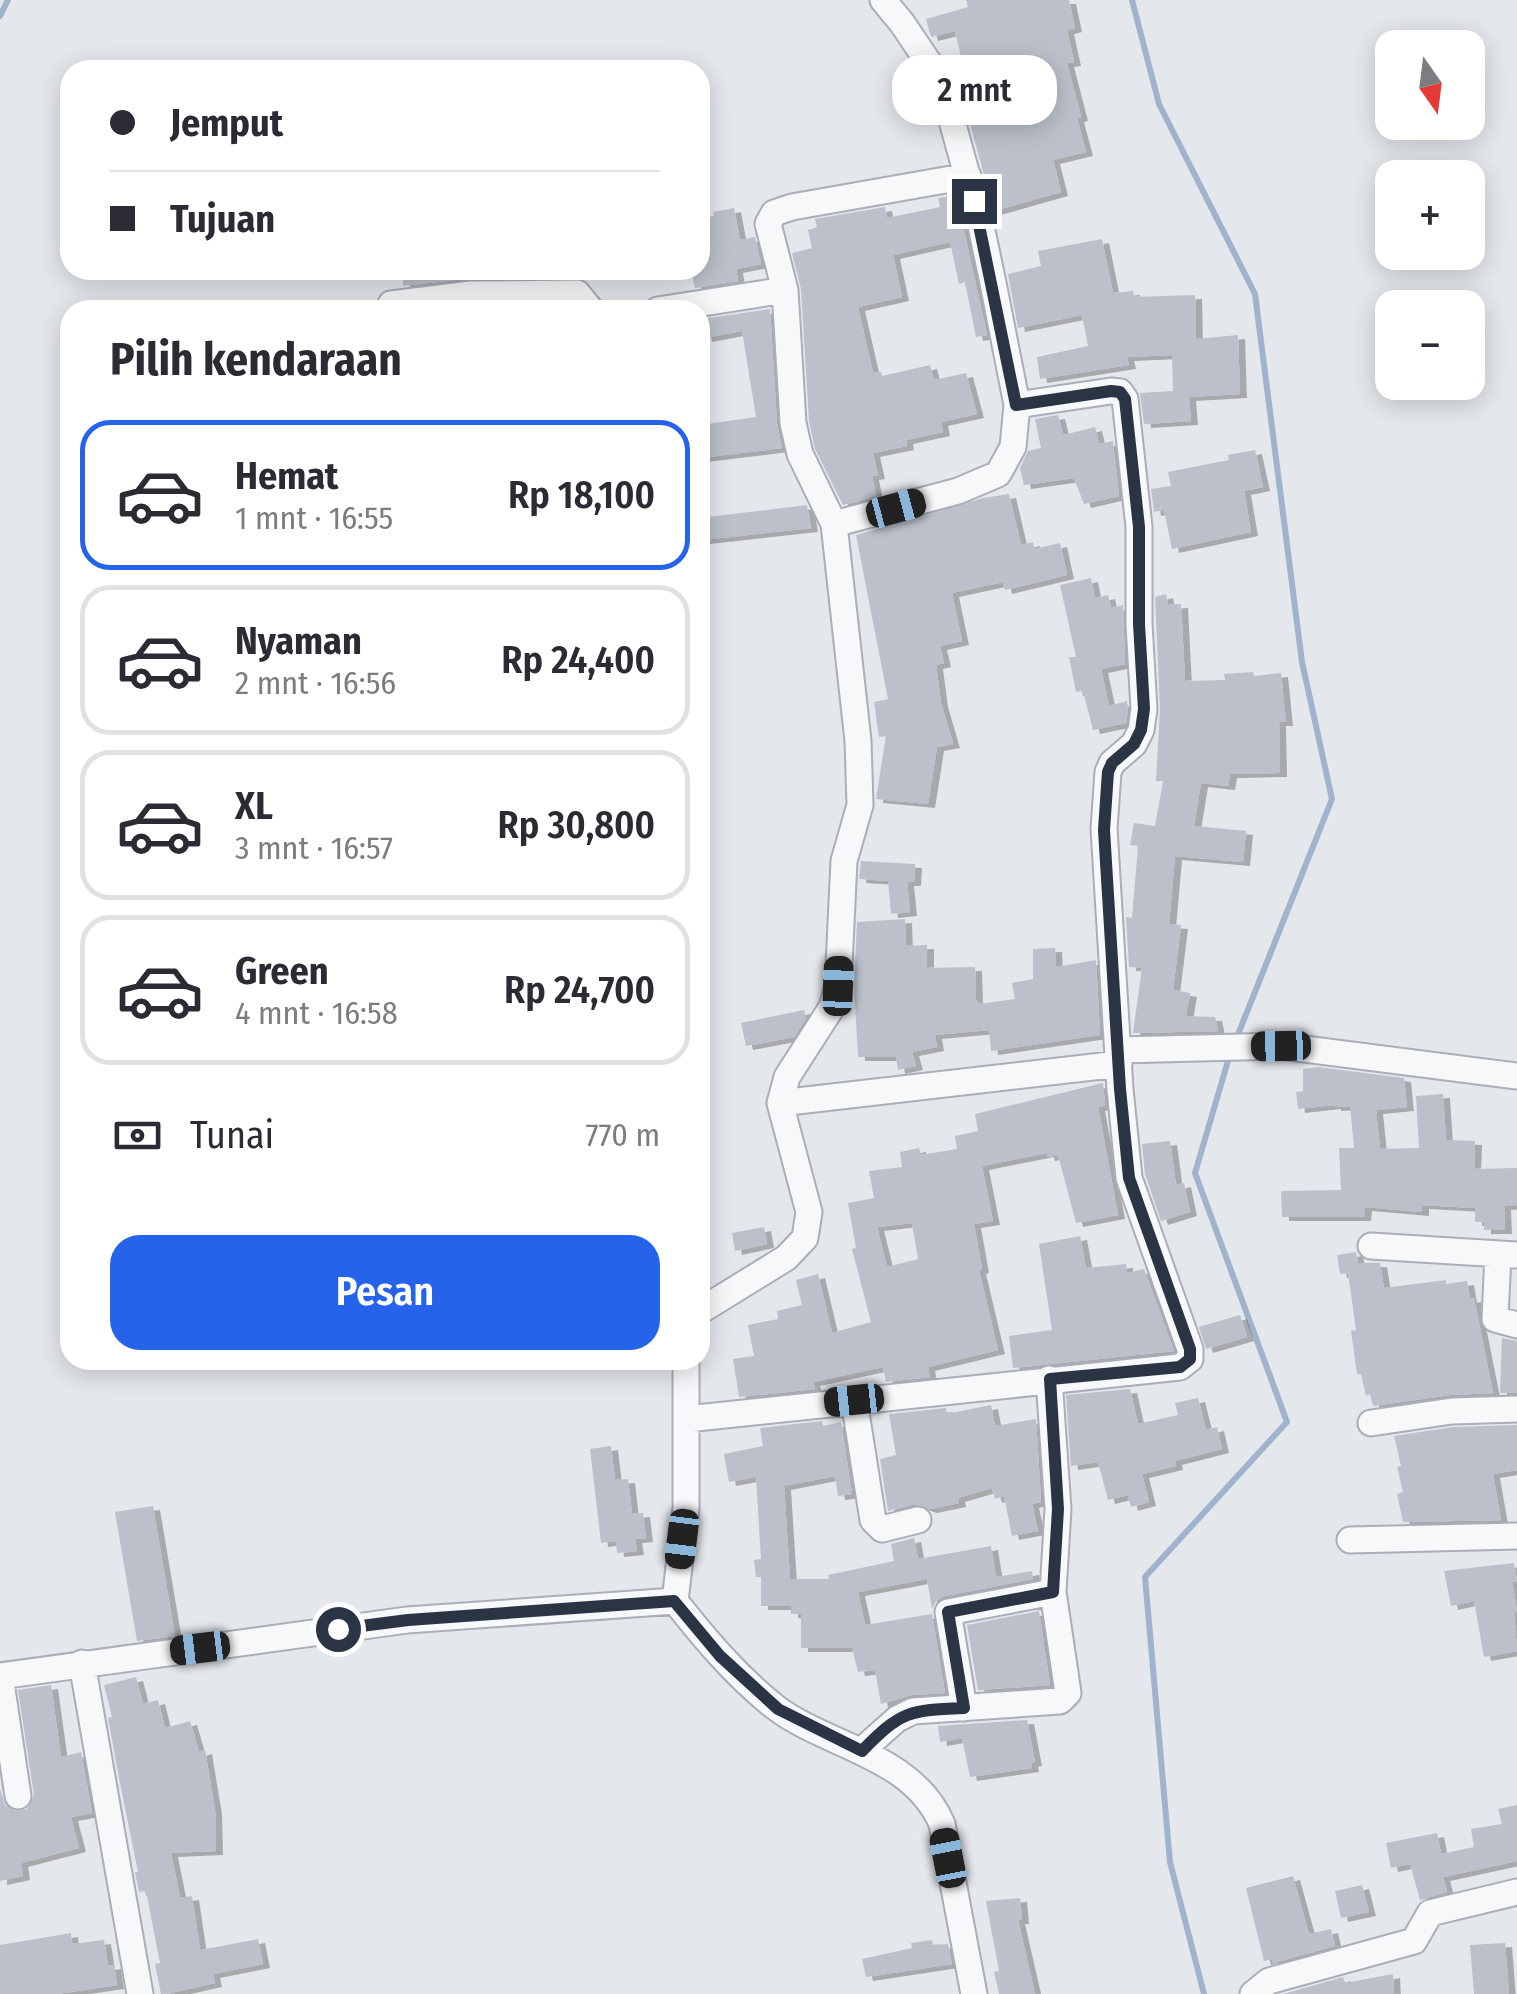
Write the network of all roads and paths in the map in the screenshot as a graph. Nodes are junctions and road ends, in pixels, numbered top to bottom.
1 (882, 0) edge
2 (968, 176) junction
3 (470, 282) edge
4 (786, 290) junction
5 (405, 300) edge
6 (583, 300) edge
7 (710, 302) edge
8 (1016, 405) junction
9 (834, 524) junction
10 (1118, 1057) junction
11 (1517, 1076) edge
12 (780, 1103) junction
13 (1371, 1246) dead end
14 (1508, 1255) edge
15 (710, 1304) edge
16 (1517, 1325) edge
17 (686, 1370) edge
18 (1050, 1379) junction
19 (854, 1400) junction
20 (1517, 1409) edge
21 (687, 1419) junction
22 (1371, 1424) dead end
23 (918, 1520) dead end
24 (1517, 1536) edge
25 (1350, 1540) dead end
26 (1053, 1592) junction
27 (674, 1601) junction
28 (82, 1663) junction
29 (0, 1676) edge
30 (964, 1708) junction
31 (871, 1741) junction
32 (18, 1796) dead end
33 (1517, 1892) edge
34 (140, 1994) edge
35 (974, 1994) edge
36 (1253, 1994) edge

1 - 2 street
2 - 4 street
2 - 8 street
3 - 5 street
3 - 6 street
4 - 7 street
4 - 9 street
8 - 9 street
8 - 10 street
9 - 12 street
10 - 11 street
10 - 12 street
10 - 18 street
12 - 15 street
13 - 14 street
14 - 16 street
17 - 21 street
18 - 19 street
18 - 26 street
19 - 21 street
19 - 23 street
20 - 22 street
21 - 27 street
24 - 25 street
26 - 30 street
26 - 30 street
27 - 28 street
27 - 31 street
28 - 29 street
28 - 34 street
29 - 32 street
30 - 31 street
31 - 35 street
33 - 36 street

